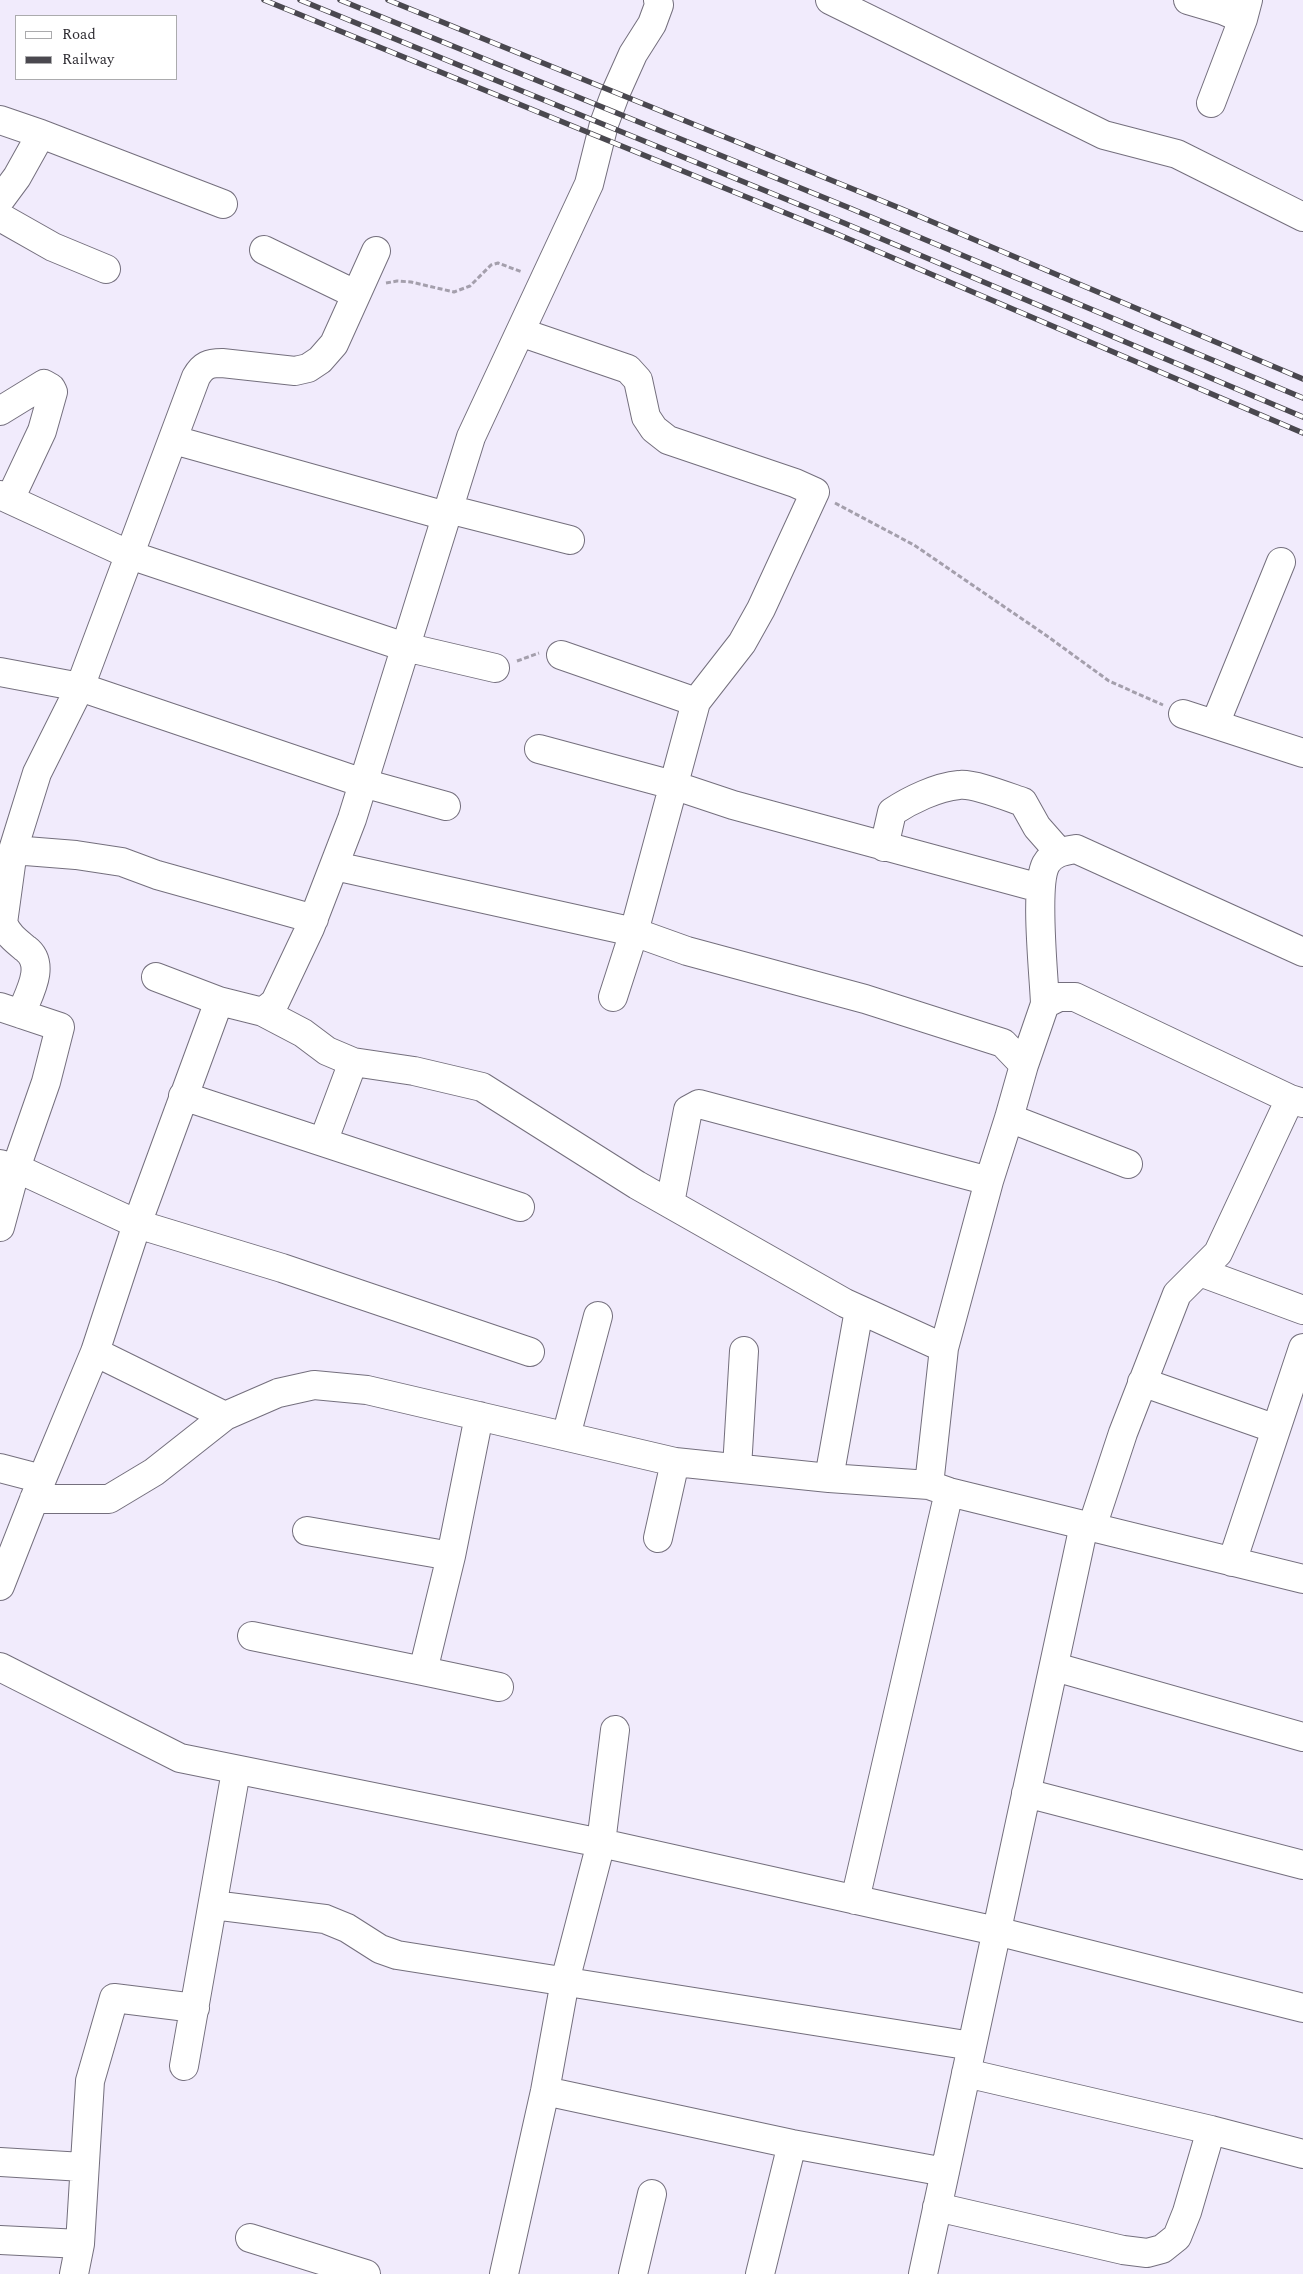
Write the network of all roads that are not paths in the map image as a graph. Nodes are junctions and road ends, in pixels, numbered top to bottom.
1 (658, 0) edge
2 (830, 0) edge
3 (1188, 0) edge
4 (1245, 10) edge
5 (1211, 103) dead end
6 (0, 120) edge
7 (41, 134) junction
8 (0, 200) edge
9 (223, 204) dead end
10 (1303, 217) edge
11 (0, 218) edge
12 (264, 250) dead end
13 (376, 251) dead end
14 (106, 269) dead end
15 (356, 292) junction
16 (520, 332) junction
17 (0, 411) edge
18 (174, 440) junction
19 (5, 497) edge
20 (447, 512) junction
21 (570, 540) dead end
22 (130, 555) junction
23 (1281, 562) dead end
24 (405, 647) junction
25 (561, 655) road end
26 (495, 668) road end
27 (0, 672) edge
28 (80, 686) junction
29 (696, 702) junction
30 (1184, 714) road end
31 (1215, 724) junction
32 (539, 749) dead end
33 (1303, 753) edge
34 (363, 783) junction
35 (673, 785) junction
36 (446, 806) dead end
37 (884, 847) junction
38 (13, 850) junction
39 (1059, 852) junction
40 (335, 866) junction
41 (1040, 888) junction
42 (314, 919) junction
43 (2, 922) edge
44 (634, 932) junction
45 (1303, 952) edge
46 (156, 977) dead end
47 (613, 997) dead end
48 (219, 1001) junction
49 (1045, 1004) junction
50 (11, 1010) edge
51 (263, 1012) junction
52 (353, 1062) junction
53 (1024, 1065) junction
54 (183, 1096) junction
55 (1297, 1101) edge
56 (1010, 1118) junction
57 (323, 1142) junction
58 (1128, 1164) dead end
59 (8, 1166) edge
60 (989, 1181) junction
61 (670, 1203) junction
62 (520, 1208) dead end
63 (137, 1224) junction
64 (0, 1227) edge
65 (1200, 1272) junction
66 (859, 1310) junction
67 (1303, 1310) edge
68 (598, 1316) dead end
69 (944, 1348) junction
70 (1303, 1348) edge
71 (744, 1351) dead end
72 (95, 1352) junction
73 (530, 1352) dead end
74 (1142, 1382) junction
75 (225, 1416) junction
76 (479, 1416) junction
77 (1276, 1428) junction
78 (566, 1436) junction
79 (676, 1462) junction
80 (0, 1468) edge
81 (737, 1468) junction
82 (829, 1478) junction
83 (38, 1489) junction
84 (939, 1489) junction
85 (1088, 1526) junction
86 (307, 1531) dead end
87 (658, 1538) dead end
88 (451, 1556) junction
89 (1232, 1562) junction
90 (1303, 1579) edge
91 (0, 1586) edge
92 (252, 1636) dead end
93 (0, 1667) edge
94 (1055, 1667) junction
95 (423, 1671) junction
96 (498, 1687) dead end
97 (615, 1730) dead end
98 (1303, 1737) edge
99 (236, 1771) junction
100 (1026, 1793) junction
101 (601, 1843) junction
102 (1303, 1865) edge
103 (855, 1900) junction
104 (212, 1905) junction
105 (996, 1931) junction
106 (565, 1981) junction
107 (195, 2008) junction
108 (1303, 2008) edge
109 (972, 2046) junction
110 (184, 2066) dead end
111 (966, 2073) junction
112 (545, 2091) junction
113 (1212, 2130) junction
114 (792, 2144) junction
115 (1303, 2154) edge
116 (0, 2162) edge
117 (83, 2167) junction
118 (945, 2172) junction
119 (652, 2194) dead end
120 (937, 2207) junction
121 (250, 2238) dead end
122 (0, 2240) edge
123 (80, 2244) junction
124 (74, 2274) edge
125 (366, 2274) edge
126 (504, 2274) edge
127 (633, 2274) edge
128 (760, 2274) edge
129 (923, 2274) edge

1 - 16 street
2 - 10 street
3 - 4 street
4 - 5 street
6 - 7 street
7 - 8 street
7 - 9 street
11 - 14 street
12 - 15 street
13 - 15 street
15 - 18 street
16 - 20 street
16 - 29 street
17 - 19 street
18 - 20 street
18 - 22 street
19 - 22 street
20 - 21 street
20 - 24 street
22 - 24 street
22 - 28 street
23 - 31 street
24 - 26 street
24 - 34 street
25 - 29 street
27 - 28 street
28 - 34 street
28 - 38 street
29 - 35 street
30 - 31 street
31 - 33 street
32 - 35 street
34 - 36 street
34 - 40 street
35 - 37 street
35 - 44 street
37 - 39 street
37 - 41 street
38 - 42 street
38 - 43 street
39 - 41 street
39 - 45 street
40 - 42 street
40 - 44 street
41 - 49 street
42 - 51 street
43 - 50 street
44 - 47 street
44 - 53 street
46 - 48 street
48 - 51 street
48 - 54 street
49 - 53 street
49 - 55 street
50 - 59 street
51 - 52 street
52 - 57 street
52 - 61 street
53 - 56 street
54 - 57 street
54 - 63 street
55 - 65 street
56 - 58 street
56 - 60 street
57 - 62 street
59 - 63 street
59 - 64 street
60 - 61 street
60 - 69 street
61 - 66 street
63 - 72 street
63 - 73 street
65 - 67 street
65 - 74 street
66 - 69 street
66 - 82 street
68 - 78 street
69 - 84 street
70 - 77 street
71 - 81 street
72 - 75 street
72 - 83 street
74 - 77 street
74 - 85 street
75 - 76 street
75 - 83 street
76 - 78 street
76 - 88 street
77 - 89 street
78 - 79 street
79 - 81 street
79 - 87 street
80 - 83 street
81 - 82 street
82 - 84 street
83 - 91 street
84 - 85 street
84 - 103 street
85 - 89 street
85 - 94 street
86 - 88 street
88 - 95 street
89 - 90 street
92 - 95 street
93 - 99 street
94 - 98 street
94 - 100 street
95 - 96 street
97 - 101 street
99 - 101 street
99 - 104 street
100 - 102 street
100 - 105 street
101 - 103 street
101 - 106 street
103 - 105 street
104 - 106 street
104 - 107 street
105 - 108 street
105 - 109 street
106 - 109 street
106 - 112 street
107 - 110 street
107 - 117 street
109 - 111 street
111 - 113 street
111 - 118 street
112 - 114 street
112 - 126 street
113 - 115 street
113 - 120 street
114 - 118 street
114 - 128 street
116 - 117 street
117 - 123 street
118 - 120 street
119 - 127 street
120 - 129 street
121 - 125 street
122 - 123 street
123 - 124 street

